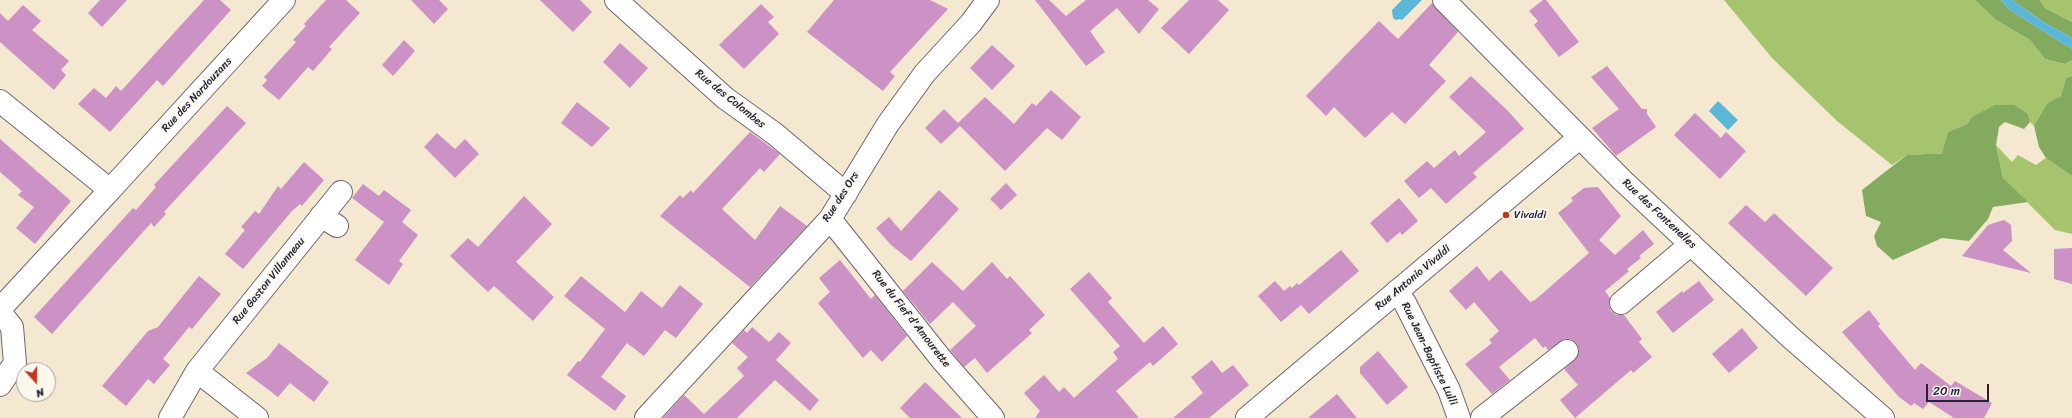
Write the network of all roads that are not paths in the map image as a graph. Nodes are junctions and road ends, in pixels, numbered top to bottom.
1 (284, 0) edge
2 (616, 0) edge
3 (988, 0) edge
4 (1444, 0) edge
5 (0, 101) edge
6 (1579, 138) junction
7 (110, 190) junction
8 (341, 192) dead end
9 (846, 194) junction
10 (830, 219) junction
11 (1691, 244) junction
12 (1397, 292) junction
13 (1621, 303) dead end
14 (1, 308) edge
15 (1567, 351) dead end
16 (197, 371) junction
17 (0, 385) edge
18 (170, 418) edge
19 (257, 418) edge
20 (646, 418) edge
21 (993, 418) edge
22 (1246, 418) edge
23 (1459, 418) edge
24 (1482, 418) edge
25 (1883, 418) edge

1 - 7 street, Rue des Nardouzans
2 - 9 street, Rue des Colombes
3 - 9 street, Rue des Ors
4 - 6 street, Rue des Fontenelles
5 - 7 street
6 - 11 street, Rue des Fontenelles
6 - 12 street, Rue Antonio Vivaldi
7 - 14 street, Rue des Nardouzans
8 - 16 street, Rue Gaston Villanneau
9 - 10 street, Rue des Ors
10 - 20 street, Rue des Ors
10 - 21 street, Rue du Fief d'Amourette
11 - 13 street
11 - 25 street, Rue des Fontenelles
12 - 22 street, Rue Antonio Vivaldi
12 - 23 street, Rue Jean-Baptiste Lulli
14 - 17 street
15 - 24 street
16 - 18 street, Rue Gaston Villanneau
16 - 19 street

